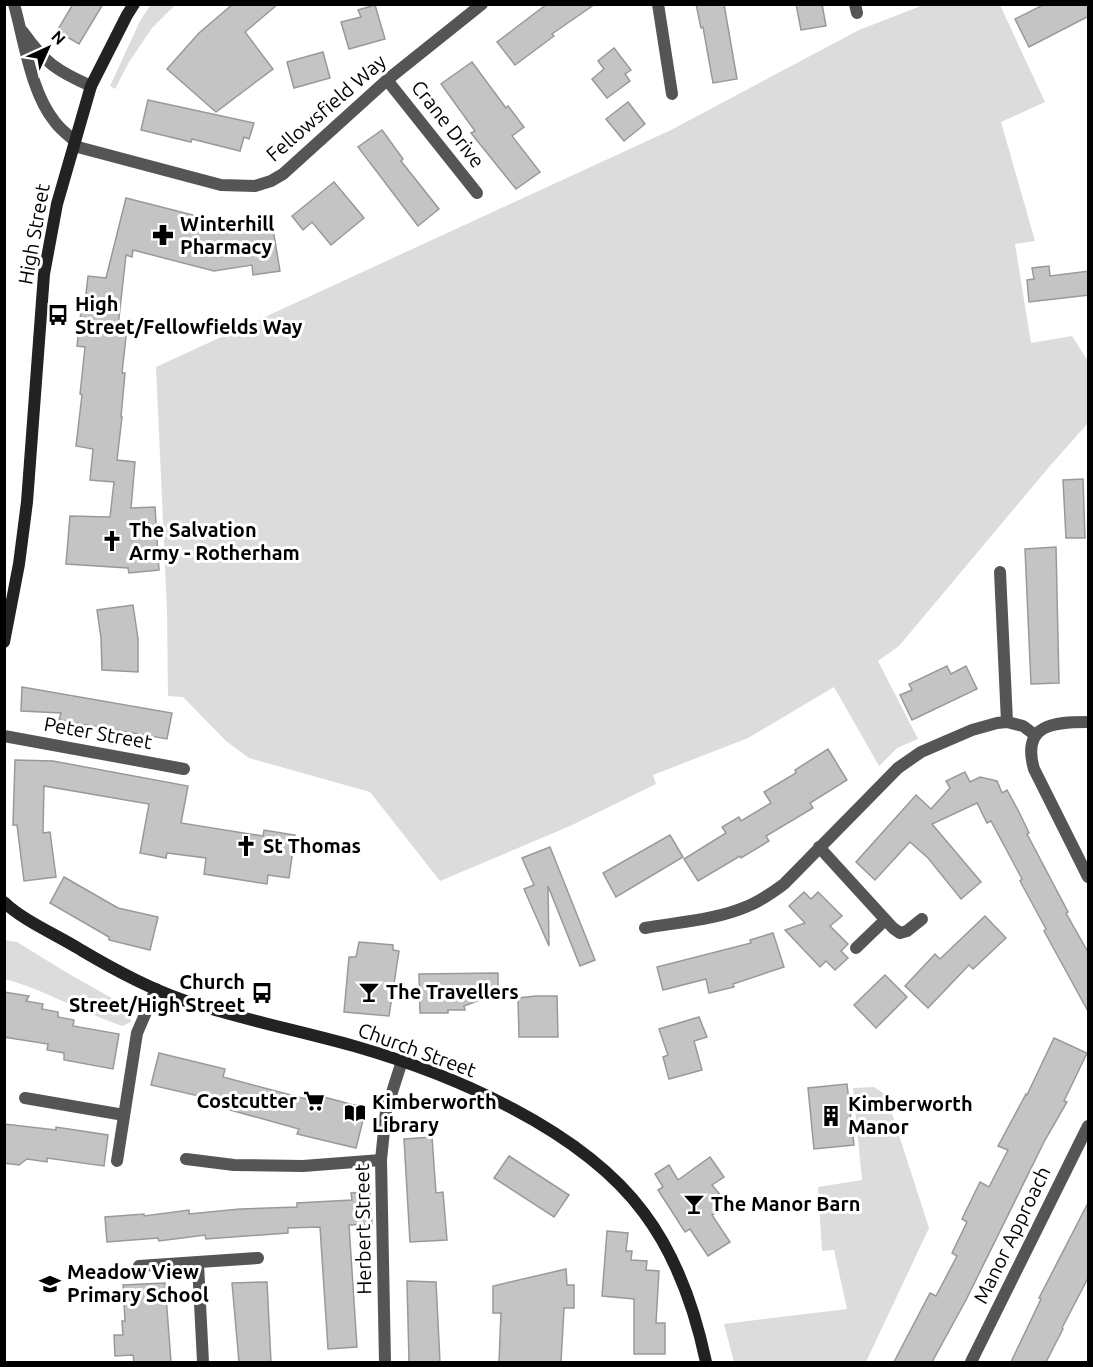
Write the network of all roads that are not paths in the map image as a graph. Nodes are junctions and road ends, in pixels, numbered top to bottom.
1 (14, 4) edge
2 (134, 4) edge
3 (482, 4) edge
4 (658, 4) edge
5 (21, 29) junction
6 (387, 80) junction
7 (91, 86) junction
8 (672, 94) dead end
9 (74, 143) junction
10 (477, 193) dead end
11 (1000, 572) dead end
12 (4, 642) edge
13 (1007, 722) junction
14 (1089, 722) edge
15 (1035, 735) junction
16 (4, 736) edge
17 (184, 769) dead end
18 (819, 847) junction
19 (1089, 877) edge
20 (4, 902) edge
21 (922, 919) dead end
22 (885, 920) junction
23 (645, 928) dead end
24 (856, 948) dead end
25 (156, 989) junction
26 (402, 1061) junction
27 (25, 1098) dead end
28 (124, 1115) junction
29 (1089, 1126) edge
30 (186, 1159) dead end
31 (381, 1160) junction
32 (117, 1161) dead end
33 (258, 1258) dead end
34 (198, 1264) junction
35 (139, 1266) dead end
36 (203, 1362) edge
37 (386, 1362) edge
38 (706, 1362) edge
39 (971, 1362) edge

1 - 5 street
2 - 7 street, High Street
3 - 6 street, Fellowsfield Way
4 - 8 street
5 - 7 street
5 - 9 street
6 - 9 street, Fellowsfield Way
6 - 10 street, Crane Drive
7 - 9 street, High Street
9 - 12 street, High Street
11 - 13 street
13 - 15 street
13 - 18 street
14 - 15 street
15 - 19 street
16 - 17 street, Peter Street
18 - 22 street
18 - 23 street
20 - 25 street, Church Street
21 - 22 street
22 - 24 street
25 - 26 street, Church Street
25 - 28 street
26 - 31 street, Herbert Street
26 - 38 street, Church Street
27 - 28 street
28 - 32 street
29 - 39 street, Manor Approach
30 - 31 street
31 - 37 street, Herbert Street
33 - 34 street
34 - 35 street
34 - 36 street

